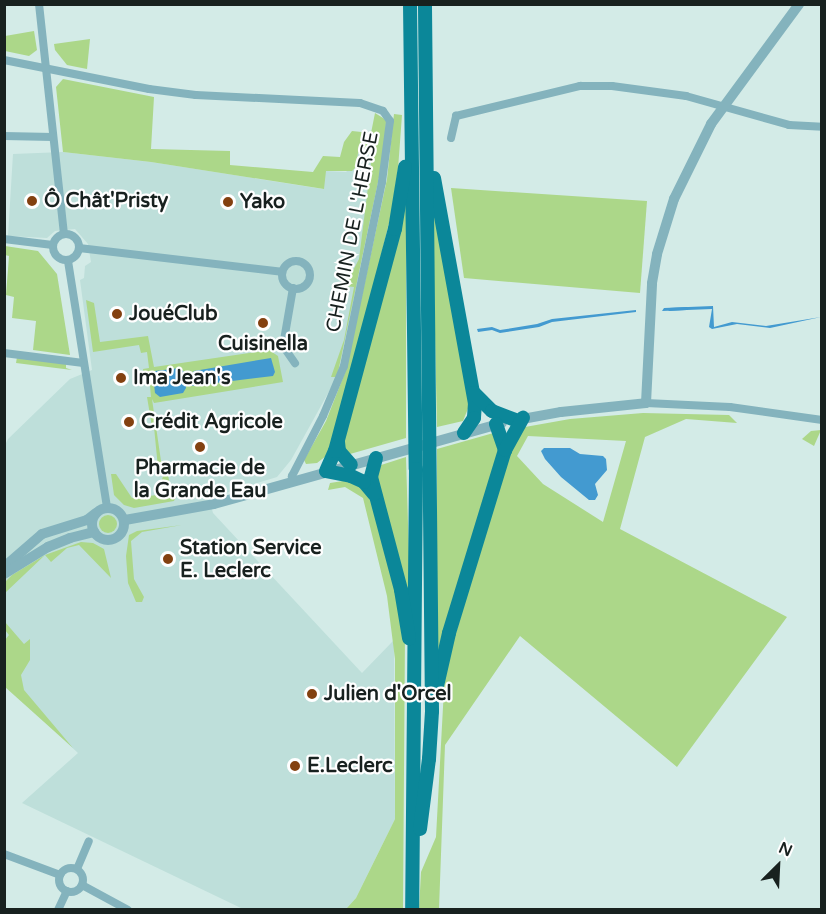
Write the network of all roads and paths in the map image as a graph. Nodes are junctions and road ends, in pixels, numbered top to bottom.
1 (39, 4) edge
2 (410, 4) edge
3 (425, 4) edge
4 (799, 4) edge
5 (4, 60) edge
6 (46, 68) junction
7 (724, 106) junction
8 (412, 112) junction
9 (426, 117) junction
10 (822, 128) edge
11 (4, 136) edge
12 (53, 137) junction
13 (451, 138) dead end
14 (64, 234) junction
15 (4, 239) edge
16 (53, 245) junction
17 (79, 248) junction
18 (68, 261) junction
19 (282, 273) junction
20 (293, 288) junction
21 (4, 353) edge
22 (83, 363) junction
23 (296, 363) dead end
24 (473, 392) junction
25 (646, 403) junction
26 (520, 419) junction
27 (822, 420) edge
28 (496, 424) junction
29 (464, 433) junction
30 (338, 442) junction
31 (505, 450) junction
32 (376, 458) junction
33 (351, 465) junction
34 (423, 467) junction
35 (326, 471) junction
36 (292, 482) junction
37 (374, 494) junction
38 (107, 507) junction
39 (96, 513) junction
40 (125, 520) junction
41 (94, 532) junction
42 (4, 567) edge
43 (4, 574) edge
44 (415, 672) junction
45 (432, 711) junction
46 (89, 842) dead end
47 (4, 854) edge
48 (414, 861) junction
49 (77, 869) junction
50 (60, 875) junction
51 (82, 885) junction
52 (67, 891) junction
53 (58, 909) edge
54 (128, 909) edge
55 (412, 909) edge

1 - 6 street
2 - 8 main road
3 - 9 main road
4 - 7 street
5 - 6 street, CHEMIN DE L'HERSE
6 - 12 street
6 - 36 street, CHEMIN DE L'HERSE
7 - 10 street
7 - 13 street
7 - 25 street
8 - 30 main road
8 - 34 main road
9 - 24 main road
9 - 34 main road
11 - 12 street
12 - 14 street
14 - 16 street
14 - 17 street
15 - 16 street
16 - 18 street
17 - 18 street
17 - 19 street
18 - 22 street
19 - 20 street
19 - 20 street
20 - 23 street
21 - 22 street
22 - 38 street
24 - 26 main road
24 - 29 main road
25 - 26 street
25 - 27 street
26 - 28 street
26 - 31 main road
28 - 29 street
28 - 31 main road
29 - 32 street
30 - 33 main road
30 - 35 main road
31 - 45 main road
32 - 33 street
32 - 37 main road
33 - 35 street
34 - 44 main road
34 - 45 main road
35 - 36 street
35 - 37 main road
36 - 40 street
37 - 44 main road
38 - 39 street
38 - 40 street
39 - 41 street
39 - 42 street
40 - 41 street
41 - 43 street
44 - 48 main road
45 - 48 main road
46 - 49 street
47 - 50 street
48 - 55 main road
49 - 50 street
49 - 51 street
50 - 52 street
51 - 52 street
51 - 54 street
52 - 53 street

